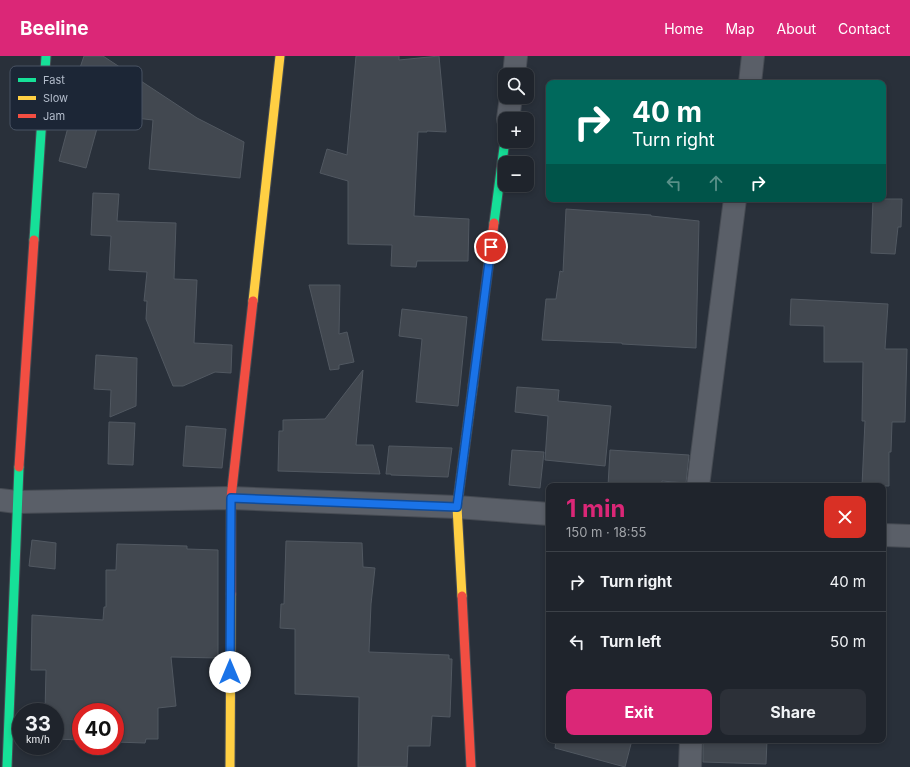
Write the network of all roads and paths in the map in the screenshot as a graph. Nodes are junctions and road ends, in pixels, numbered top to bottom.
1 (46, 56) edge
2 (280, 56) edge
3 (516, 56) edge
4 (753, 56) edge
5 (45, 66) edge
6 (515, 68) edge
7 (750, 80) edge
8 (40, 130) edge
9 (504, 148) edge
10 (735, 202) edge
11 (698, 483) edge
12 (231, 498) junction
13 (8, 501) edge
14 (457, 507) junction
15 (546, 514) edge
16 (886, 535) edge
17 (910, 536) edge
18 (691, 743) edge
19 (7, 767) edge
20 (230, 767) edge
21 (471, 767) edge
22 (690, 767) edge

1 - 5 street
2 - 12 street
3 - 6 street
4 - 7 street
8 - 13 street
9 - 14 street
10 - 11 street
12 - 13 street
12 - 14 street
12 - 20 street
13 - 19 street
14 - 15 street
14 - 21 street
16 - 17 street
18 - 22 street

